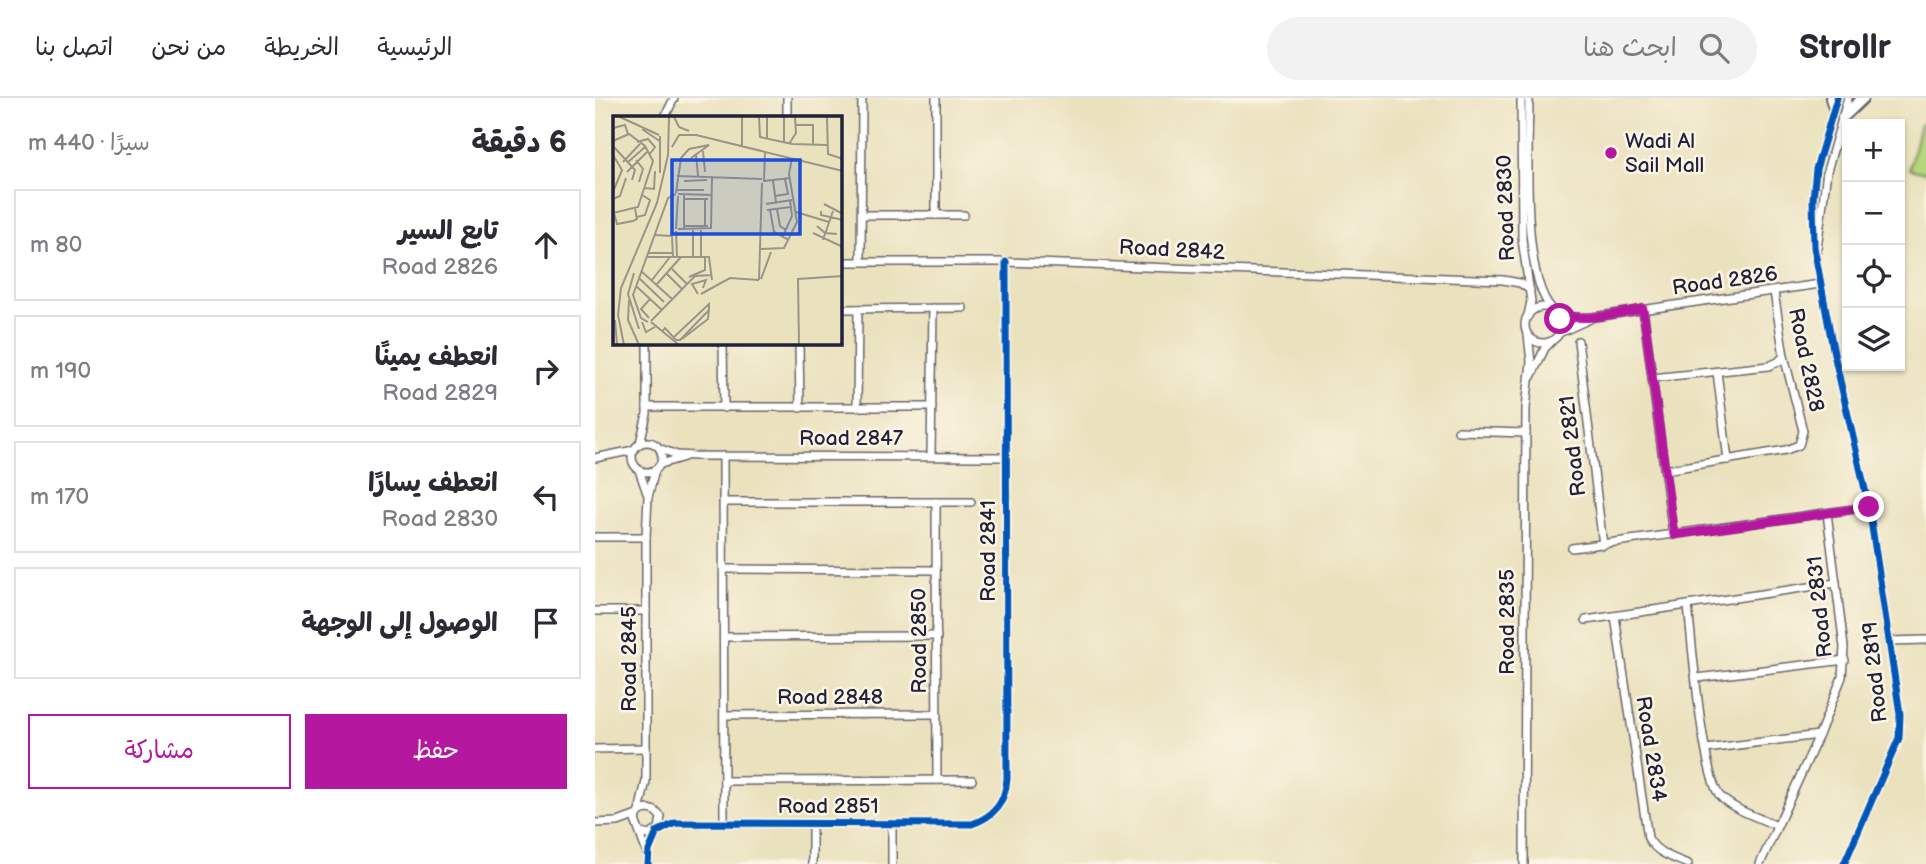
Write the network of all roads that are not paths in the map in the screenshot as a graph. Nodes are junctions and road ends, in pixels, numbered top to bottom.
1 (674, 98) edge
2 (787, 98) edge
3 (862, 98) edge
4 (936, 98) edge
5 (1521, 98) edge
6 (1529, 98) edge
7 (1848, 98) edge
8 (1863, 98) edge
9 (1834, 101) edge
10 (665, 116) edge
11 (787, 116) edge
12 (1843, 117) junction
13 (1816, 169) junction
14 (1827, 171) junction
15 (1823, 198) junction
16 (1813, 199) junction
17 (862, 215) junction
18 (936, 215) junction
19 (964, 215) dead end
20 (1816, 257) junction
21 (842, 261) edge
22 (861, 261) junction
23 (1006, 262) junction
24 (1535, 271) junction
25 (1526, 272) junction
26 (1503, 280) junction
27 (1820, 285) junction
28 (1530, 290) junction
29 (1774, 292) junction
30 (933, 308) junction
31 (963, 308) dead end
32 (842, 309) edge
33 (858, 309) junction
34 (1643, 309) junction
35 (1554, 311) junction
36 (1528, 316) junction
37 (1593, 317) junction
38 (1528, 335) junction
39 (1556, 336) junction
40 (1578, 341) dead end
41 (647, 345) edge
42 (723, 345) edge
43 (799, 345) edge
44 (1784, 356) junction
45 (1717, 372) junction
46 (1652, 378) junction
47 (1529, 381) junction
48 (857, 407) junction
49 (932, 407) junction
50 (724, 408) junction
51 (800, 408) junction
52 (647, 410) junction
53 (1458, 431) dead end
54 (1526, 433) junction
55 (640, 443) junction
56 (655, 443) junction
57 (661, 449) junction
58 (634, 450) junction
59 (611, 456) junction
60 (695, 456) junction
61 (723, 456) junction
62 (932, 456) junction
63 (1006, 457) junction
64 (595, 458) edge
65 (1728, 460) junction
66 (633, 463) junction
67 (658, 467) junction
68 (639, 470) junction
69 (1665, 470) junction
70 (648, 497) junction
71 (723, 502) junction
72 (936, 502) junction
73 (971, 502) dead end
74 (1869, 507) junction
75 (1827, 513) junction
76 (1674, 535) junction
77 (595, 537) edge
78 (646, 537) junction
79 (1603, 545) junction
80 (1572, 548) dead end
81 (724, 569) junction
82 (936, 570) junction
83 (1836, 583) junction
84 (1688, 607) junction
85 (595, 611) edge
86 (646, 611) junction
87 (1615, 616) junction
88 (1586, 620) dead end
89 (724, 636) junction
90 (937, 636) junction
91 (1926, 640) edge
92 (1889, 641) junction
93 (1845, 660) junction
94 (1696, 678) junction
95 (937, 714) junction
96 (724, 715) junction
97 (1819, 735) junction
98 (646, 748) junction
99 (595, 749) edge
100 (1706, 749) junction
101 (724, 780) junction
102 (937, 780) junction
103 (972, 780) dead end
104 (646, 781) junction
105 (657, 812) junction
106 (638, 814) junction
107 (595, 823) edge
108 (608, 823) junction
109 (684, 823) junction
110 (724, 823) junction
111 (812, 823) junction
112 (892, 824) junction
113 (972, 824) joint
114 (1777, 826) junction
115 (639, 831) junction
116 (657, 832) junction
117 (648, 862) edge
118 (812, 864) edge
119 (893, 864) edge
120 (1524, 864) edge
121 (1688, 864) edge
122 (1760, 864) edge
123 (1844, 864) edge

1 - 10 street
2 - 11 street
3 - 17 street
4 - 18 street
5 - 25 street, Road 2830
6 - 24 street, Road 2830
7 - 12 street, Road 2819
8 - 12 main road
9 - 13 street, Road 2819
12 - 14 street, Road 2819
13 - 14 street
13 - 16 street, Road 2819
14 - 15 street, Road 2819
15 - 16 street
15 - 20 street, Road 2819
16 - 20 street, Road 2819
17 - 18 street
17 - 22 street
18 - 19 street
20 - 27 street, Road 2819
21 - 22 street, Road 2842
22 - 23 street, Road 2842
23 - 26 street, Road 2842
23 - 63 street, Road 2841
24 - 25 street, Road 2842
24 - 35 street, Road 2830
25 - 26 street, Road 2842
25 - 28 street, Road 2830
26 - 28 street, Road 2842
27 - 29 street, Road 2826
27 - 74 street, Road 2819
28 - 36 street, Road 2830
29 - 34 street, Road 2826
29 - 44 street, Road 2828
30 - 31 street
30 - 33 street
30 - 49 street
32 - 33 street
33 - 48 street
34 - 37 street, Road 2826
34 - 46 street
35 - 36 street
35 - 37 street, Road 2826
35 - 39 street
36 - 38 street
37 - 39 street, Road 2826
38 - 39 street
38 - 47 street, Road 2835
39 - 47 street, Road 2835
40 - 79 street, Road 2821
41 - 52 street
42 - 50 street
43 - 51 street
44 - 45 street
44 - 65 street, Road 2828
45 - 46 street
45 - 65 street
46 - 69 street
47 - 54 street, Road 2835
48 - 49 street
48 - 51 street
49 - 62 street
50 - 51 street
50 - 52 street
52 - 55 street
52 - 56 street
53 - 54 street
54 - 120 street, Road 2835
55 - 56 street
55 - 58 street
56 - 57 street
57 - 60 street, Road 2847
57 - 67 street
58 - 59 street
58 - 66 street
59 - 64 street
59 - 66 street
60 - 61 street, Road 2847
60 - 67 street, Road 2847
61 - 62 street, Road 2847
61 - 71 street
62 - 63 street, Road 2847
63 - 113 street, Road 2841
65 - 69 street, Road 2828
66 - 68 street
67 - 68 street
67 - 70 street, Road 2845
68 - 70 street, Road 2845
69 - 76 street
70 - 78 street, Road 2845
71 - 72 street
71 - 81 street
72 - 73 street
72 - 82 street, Road 2850
74 - 75 street
74 - 92 street, Road 2819
75 - 76 street
75 - 83 street, Road 2831
76 - 79 street
77 - 78 street
78 - 86 street, Road 2845
79 - 80 street
81 - 82 street
81 - 89 street
82 - 90 street, Road 2850
83 - 84 street
83 - 93 street, Road 2831
84 - 87 street
84 - 94 street
85 - 86 street
86 - 98 street, Road 2845
87 - 88 street
87 - 121 street, Road 2834
89 - 90 street
89 - 96 street
90 - 95 street, Road 2850
91 - 92 street
92 - 123 street, Road 2819
93 - 94 street
93 - 97 street, Road 2831
94 - 100 street
95 - 96 street, Road 2848
95 - 102 street, Road 2850
96 - 101 street
97 - 100 street
97 - 114 street, Road 2831
98 - 99 street
98 - 104 street, Road 2845
100 - 114 street
101 - 102 street
101 - 110 street
102 - 103 street
104 - 105 street, Road 2845
104 - 106 street, Road 2845
105 - 106 street
105 - 109 street, Road 2851
105 - 116 street
106 - 108 street
106 - 115 street
107 - 108 street
108 - 115 street
109 - 110 street, Road 2851
109 - 116 street, Road 2851
110 - 111 street, Road 2851
111 - 112 street, Road 2851
111 - 118 street
112 - 113 street, Road 2851
112 - 119 street
114 - 122 street, Road 2831
115 - 116 street
115 - 117 street
116 - 117 street

